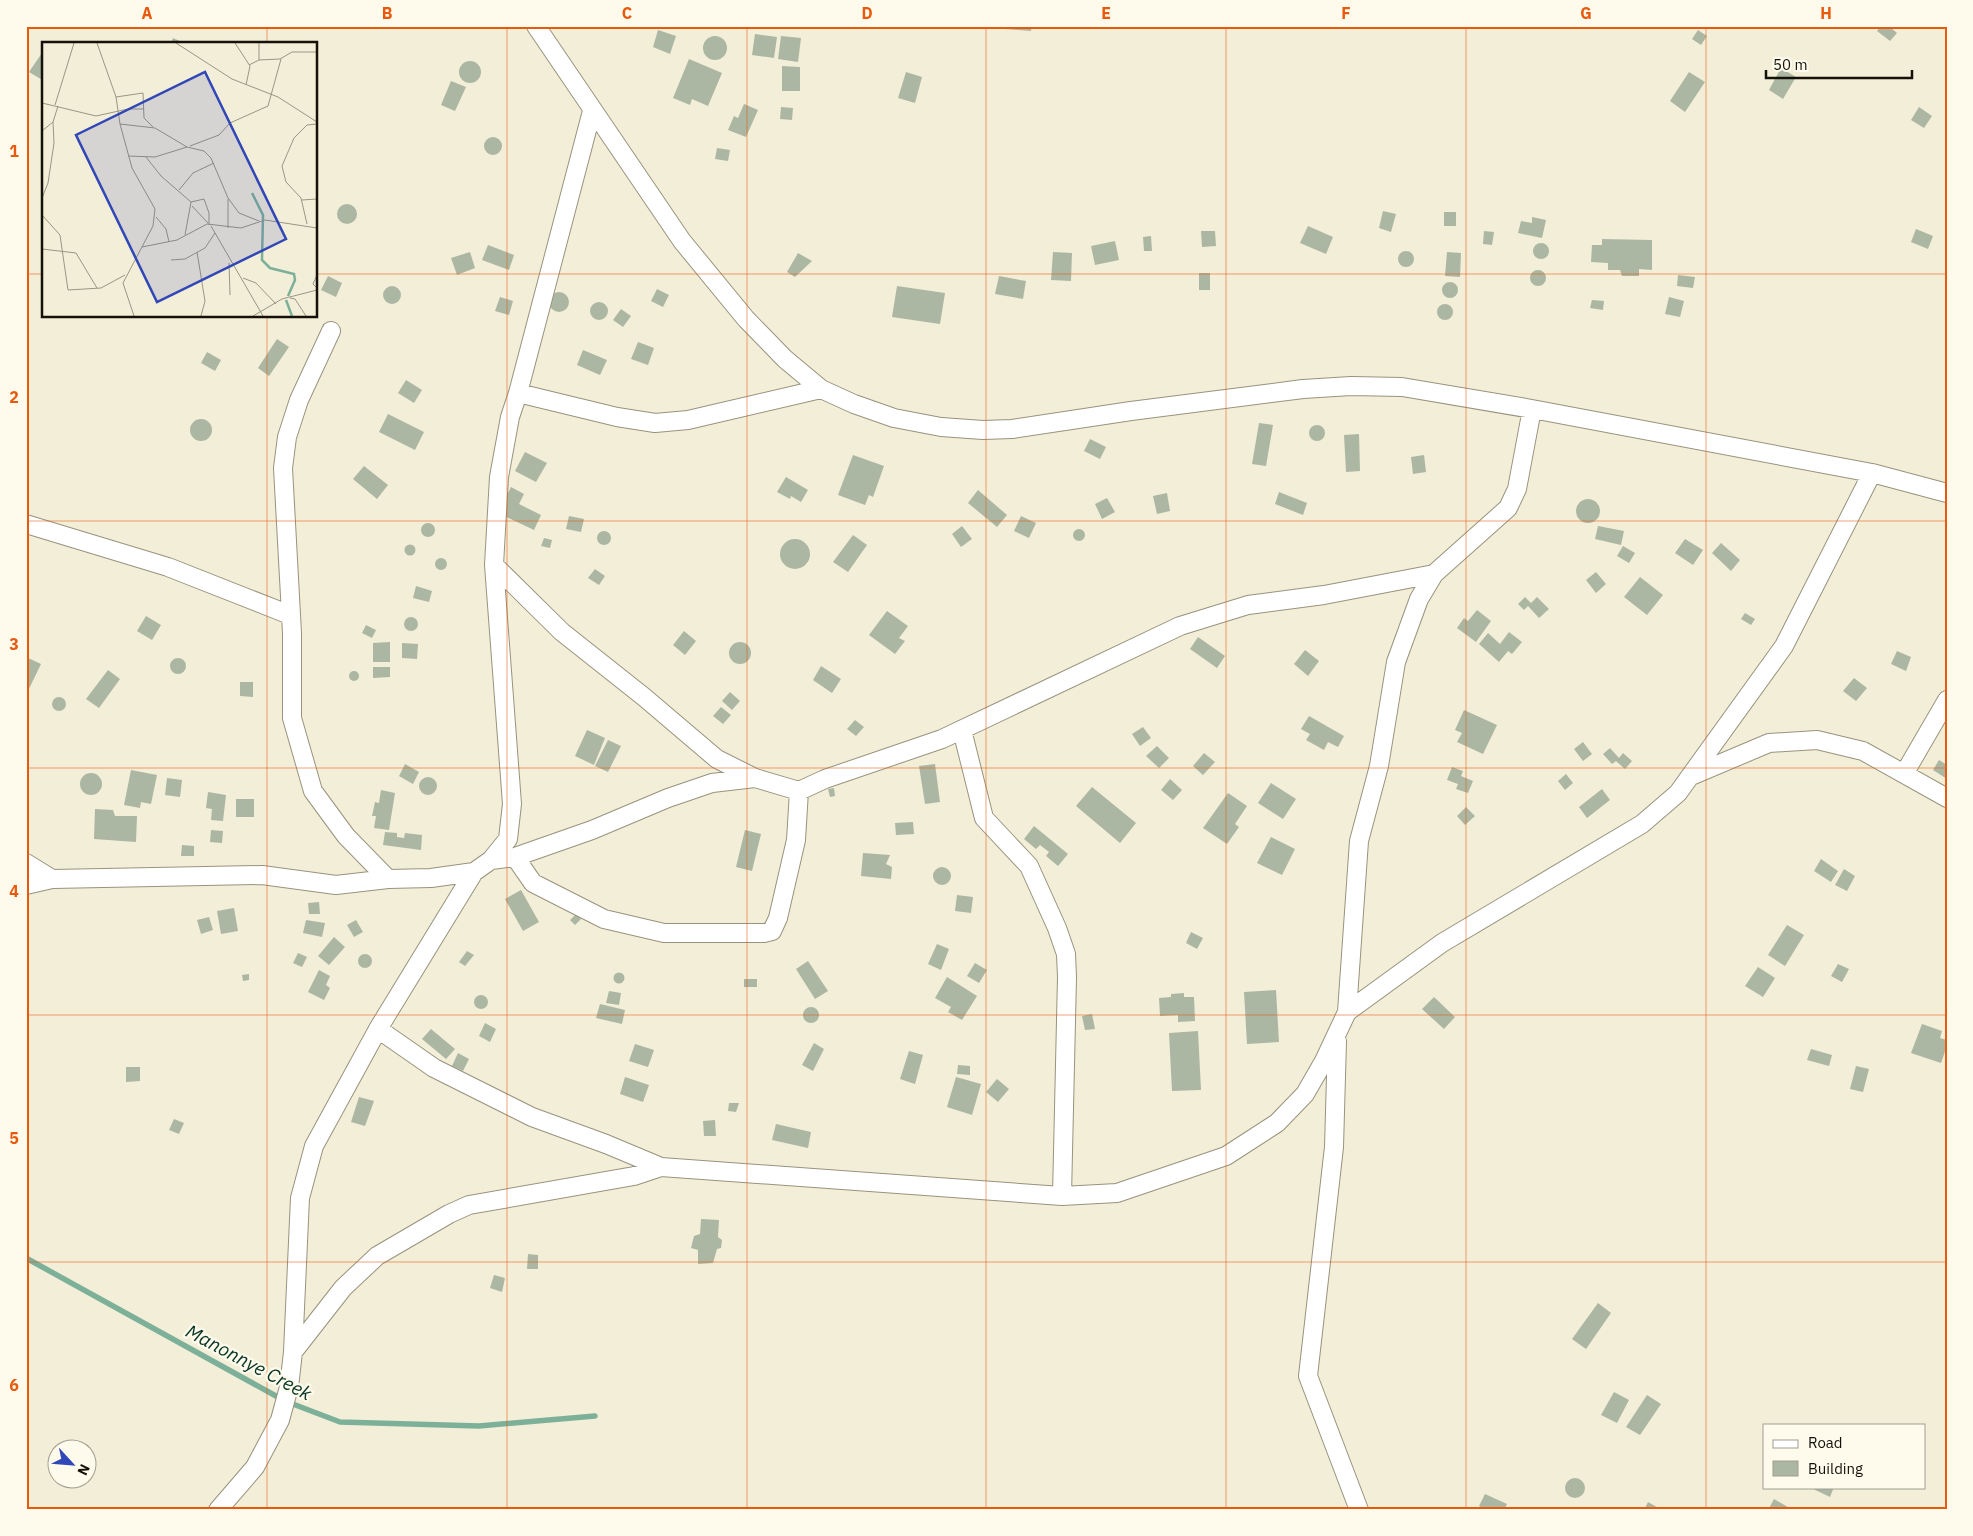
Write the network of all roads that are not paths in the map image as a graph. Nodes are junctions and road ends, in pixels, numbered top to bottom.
1 (536, 26) edge
2 (592, 111) junction
3 (331, 331) dead end
4 (821, 389) junction
5 (518, 393) junction
6 (1532, 409) junction
7 (1872, 472) junction
8 (1947, 493) edge
9 (26, 524) edge
10 (494, 565) junction
11 (1434, 574) junction
12 (290, 615) junction
13 (1947, 700) edge
14 (962, 730) junction
15 (1904, 774) junction
16 (1691, 776) junction
17 (754, 778) junction
18 (799, 791) junction
19 (1947, 798) edge
20 (516, 857) junction
21 (491, 860) junction
22 (26, 863) edge
23 (474, 872) junction
24 (388, 878) junction
25 (52, 879) junction
26 (26, 885) edge
27 (1347, 1012) junction
28 (378, 1029) junction
29 (1337, 1034) junction
30 (661, 1167) junction
31 (1062, 1196) junction
32 (293, 1352) junction
33 (218, 1510) edge
34 (1359, 1510) edge

1 - 2 street
2 - 4 street
2 - 5 street
3 - 12 street
4 - 5 street
4 - 6 street
5 - 10 street
6 - 7 street
6 - 11 street
7 - 8 street
7 - 16 street
9 - 12 street
10 - 17 street
10 - 21 street
11 - 14 street
11 - 27 street
12 - 24 street
13 - 15 street
14 - 18 street
14 - 31 street
15 - 16 street
15 - 19 street
16 - 27 street
17 - 18 street
17 - 20 street
18 - 20 street
20 - 21 street
21 - 23 street
22 - 25 street
23 - 24 street
23 - 28 street
24 - 25 street
25 - 26 street
27 - 29 street
28 - 30 street
28 - 32 street
29 - 31 street
29 - 34 street
30 - 31 street
30 - 32 street
32 - 33 street

